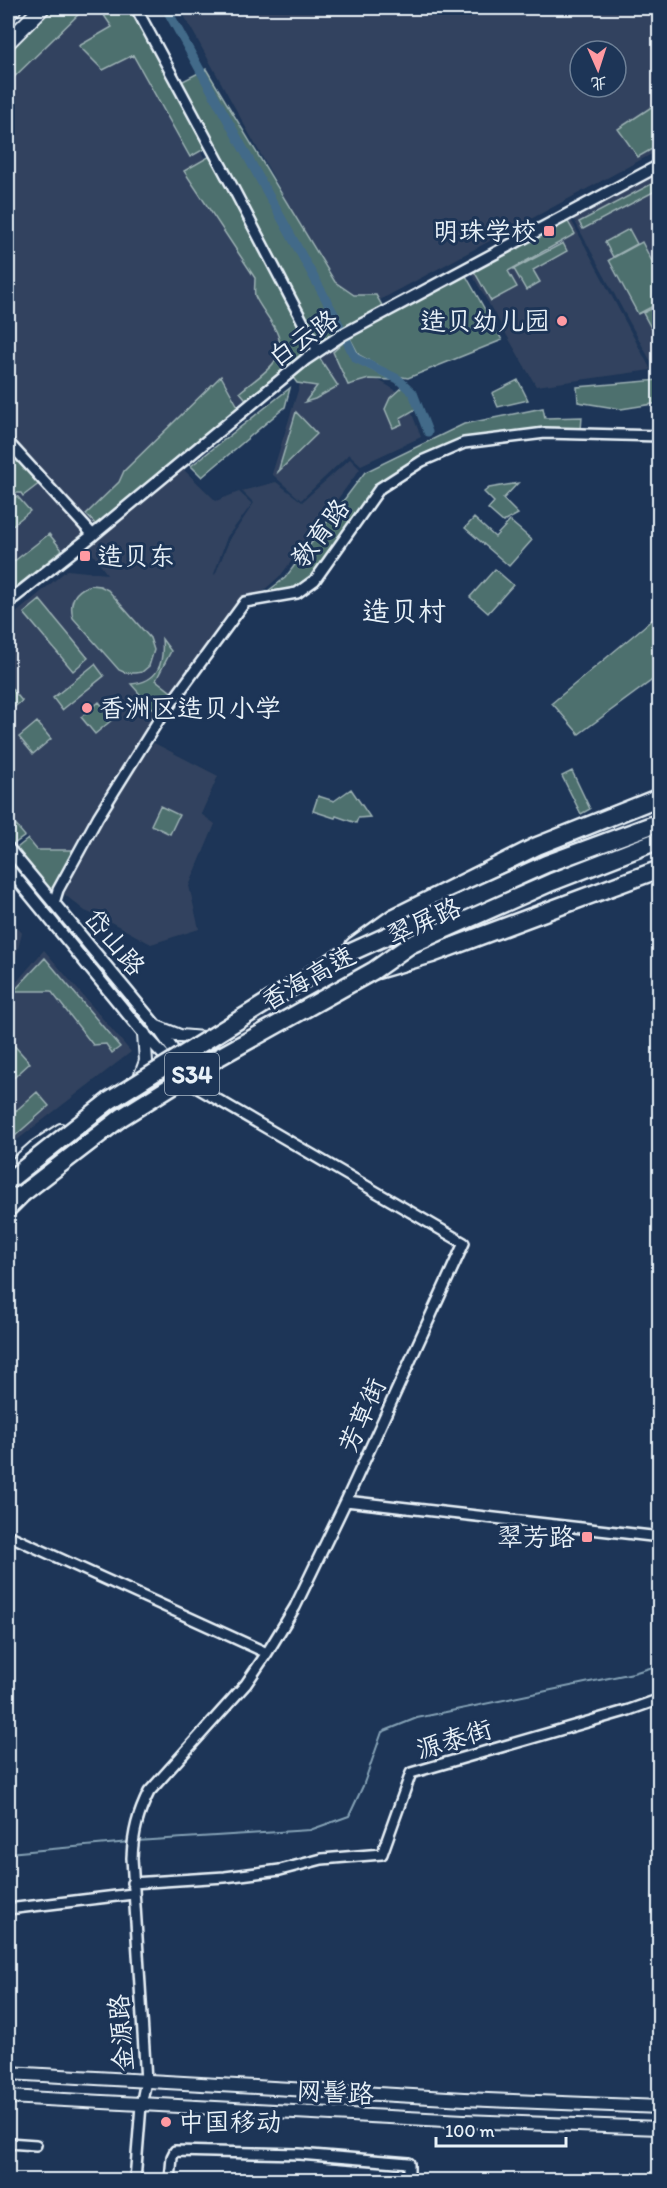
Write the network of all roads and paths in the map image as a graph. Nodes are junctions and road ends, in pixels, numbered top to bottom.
1 (14, 8) edge
2 (42, 8) edge
3 (136, 8) edge
4 (8, 14) edge
5 (8, 42) edge
6 (660, 165) edge
7 (318, 351) junction
8 (660, 436) edge
9 (8, 442) edge
10 (93, 536) junction
11 (8, 602) edge
12 (660, 796) edge
13 (660, 821) edge
14 (660, 840) edge
15 (660, 846) edge
16 (8, 848) edge
17 (8, 868) edge
18 (660, 869) edge
19 (660, 876) edge
20 (628, 880) junction
21 (54, 903) junction
22 (338, 958) junction
23 (373, 971) junction
24 (156, 1027) junction
25 (144, 1034) junction
26 (203, 1038) junction
27 (170, 1056) junction
28 (182, 1068) junction
29 (140, 1077) junction
30 (8, 1171) edge
31 (8, 1181) edge
32 (8, 1196) edge
33 (8, 1208) edge
34 (346, 1501) junction
35 (8, 1534) edge
36 (660, 1537) edge
37 (267, 1653) junction
38 (660, 1699) edge
39 (132, 1883) junction
40 (133, 1894) junction
41 (8, 1909) edge
42 (8, 2073) edge
43 (146, 2081) junction
44 (8, 2097) edge
45 (141, 2105) junction
46 (660, 2107) edge
47 (660, 2128) edge
48 (8, 2143) edge
49 (36, 2145) dead end
50 (135, 2181) edge
51 (170, 2181) edge
52 (409, 2181) edge

1 - 4 main road
2 - 5 main road
3 - 7 street
6 - 7 street, 白云路
7 - 10 street, 白云路
8 - 21 street, 教育路
9 - 10 street
10 - 11 street, 白云路
12 - 22 highway, bridge
13 - 22 highway, 香海高速 / S34, bridge
13 - 26 main road, 翠屏路
14 - 23 highway, 香海高速 / S34, bridge
15 - 28 main road, 翠屏路
16 - 21 street, 岱山路
17 - 25 street, 岱山路
18 - 20 highway
19 - 20 highway
20 - 23 highway
21 - 24 street, 岱山路
22 - 31 highway, 香海高速 / S34, bridge
23 - 33 highway, 香海高速 / S34, bridge
24 - 26 main road
24 - 27 street, 岱山路
25 - 27 street, 岱山路
25 - 29 main road
26 - 27 main road, 翠屏路
27 - 28 street, 岱山路
27 - 29 main road, 翠屏路
28 - 32 main road, 翠屏路
28 - 34 street, 芳草街
29 - 30 main road, 翠屏路
34 - 36 street
34 - 37 street, 芳草街
35 - 37 street
37 - 39 street, 芳草街
38 - 39 street, 源泰街
39 - 40 street, 金源路
40 - 41 street
40 - 43 street, 金源路
42 - 43 main road
43 - 45 street, 金源路
43 - 46 main road
44 - 45 main road, 网髻路
45 - 47 main road, 网髻路
45 - 50 street, 金源路
48 - 49 street
51 - 52 street

